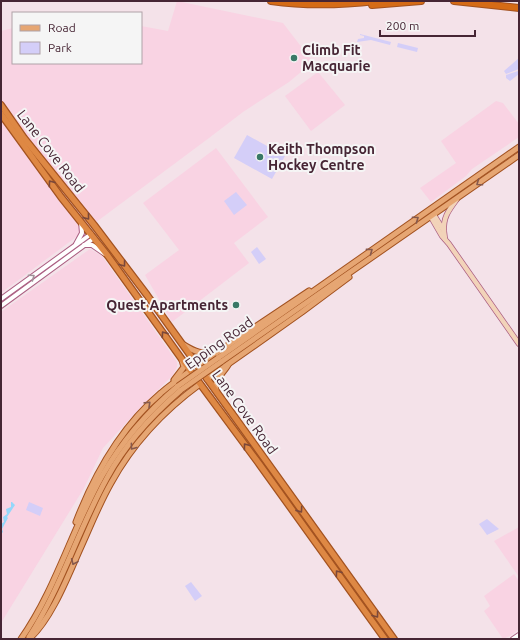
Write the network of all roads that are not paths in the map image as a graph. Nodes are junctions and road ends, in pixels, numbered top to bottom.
1 (271, 1) edge
2 (376, 1) edge
3 (421, 1) edge
4 (454, 1) edge
5 (332, 4) junction
6 (519, 8) edge
7 (1, 105) edge
8 (1, 114) edge
9 (519, 147) edge
10 (519, 155) edge
11 (458, 198) junction
12 (428, 210) junction
13 (432, 216) junction
14 (80, 220) junction
15 (444, 231) junction
16 (99, 232) junction
17 (92, 236) junction
18 (445, 239) junction
19 (84, 245) junction
20 (74, 248) junction
21 (108, 256) junction
22 (365, 262) junction
23 (338, 274) junction
24 (1, 299) edge
25 (1, 306) edge
26 (182, 344) junction
27 (519, 344) edge
28 (220, 350) junction
29 (213, 355) junction
30 (180, 358) junction
31 (219, 360) junction
32 (230, 362) junction
33 (197, 366) junction
34 (220, 370) junction
35 (190, 371) junction
36 (207, 379) junction
37 (200, 384) junction
38 (170, 386) junction
39 (180, 388) junction
40 (190, 391) junction
41 (205, 391) junction
42 (216, 391) junction
43 (63, 558) junction
44 (519, 635) edge
45 (21, 639) edge
46 (28, 639) edge
47 (385, 639) edge
48 (394, 639) edge
49 (513, 639) edge

1 - 5 highway
2 - 5 highway
3 - 5 highway
4 - 6 highway
7 -> 16 highway, Lane Cove Road
14 -> 8 highway, Lane Cove Road
9 - 12 main road, Epping Road
10 -> 11 main road, Epping Road
11 - 13 main road, Epping Road
11 - 15 main road
12 - 13 main road
23 -> 12 main road, Epping Road
13 - 15 main road
13 - 18 main road
13 - 22 main road, Epping Road
14 - 17 highway, Lane Cove Road
14 - 20 street
15 - 18 main road
16 - 17 highway
16 -> 26 highway, Lane Cove Road
17 - 19 street
17 - 20 street
17 - 21 highway, Lane Cove Road
18 - 27 main road
19 - 21 street
19 - 25 street
24 -> 20 street
30 -> 21 highway, Lane Cove Road
22 - 31 main road, Epping Road
22 - 32 main road
23 - 28 main road
23 - 31 main road, Epping Road
26 - 28 main road
26 - 33 highway, Lane Cove Road
28 - 29 main road
29 - 33 main road
29 - 34 main road
30 - 35 highway, Lane Cove Road
30 - 38 main road
31 - 39 main road, Epping Road, bridge
32 - 34 main road
32 - 42 main road
33 - 35 highway
33 - 36 highway, Lane Cove Road
34 - 36 main road
35 - 37 highway, Lane Cove Road
35 - 39 main road
36 - 37 highway, Epping Road
36 - 42 highway, Lane Cove Road
37 - 40 main road
37 - 41 highway, Lane Cove Road
38 - 39 main road
43 -> 38 main road
39 - 40 main road
39 - 43 main road, Epping Road
39 -> 46 main road, Epping Road
40 - 41 main road
47 -> 41 highway, Lane Cove Road
42 -> 48 highway, Lane Cove Road
43 - 45 main road, Epping Road
44 - 49 street

